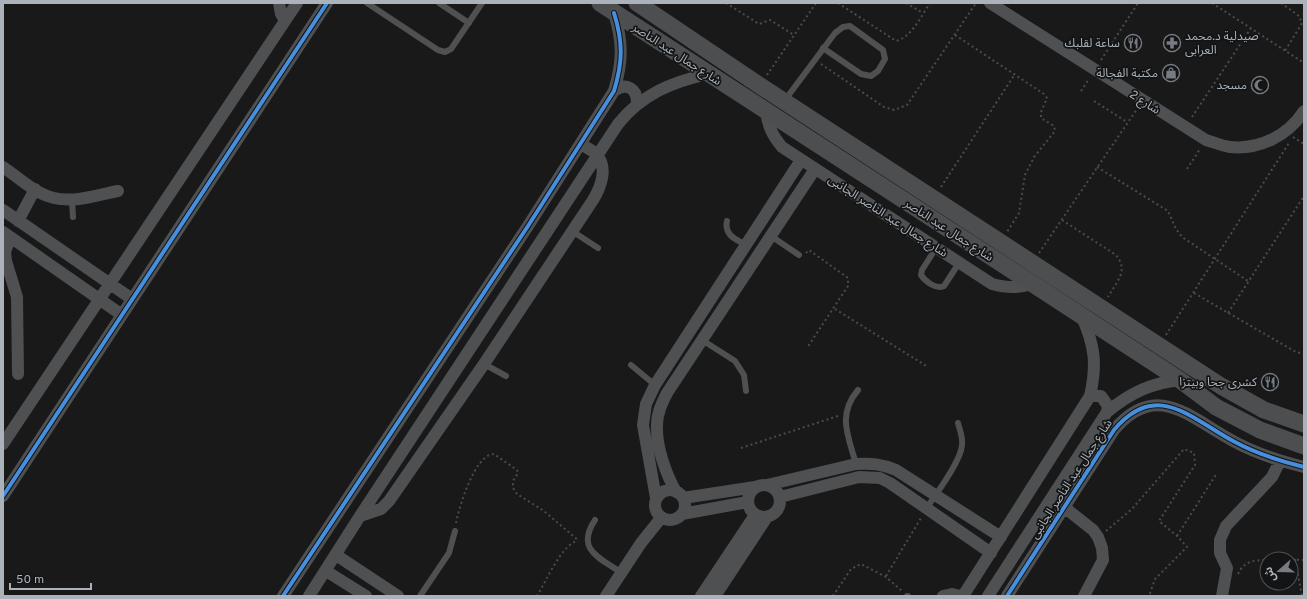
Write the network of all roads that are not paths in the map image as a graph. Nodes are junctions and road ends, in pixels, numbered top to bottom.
1 (279, 3) edge
2 (297, 3) edge
3 (327, 3) edge
4 (367, 3) edge
5 (439, 3) edge
6 (482, 3) edge
7 (600, 3) edge
8 (990, 3) edge
9 (643, 5) edge
10 (614, 13) junction
11 (286, 20) junction
12 (468, 23) junction
13 (823, 48) junction
14 (708, 74) junction
15 (614, 91) junction
16 (784, 102) junction
17 (637, 103) junction
18 (766, 111) junction
19 (1304, 111) edge
20 (580, 144) junction
21 (597, 155) junction
22 (801, 160) junction
23 (3, 167) edge
24 (815, 170) junction
25 (35, 189) junction
26 (118, 191) dead end
27 (72, 200) junction
28 (3, 210) edge
29 (73, 217) dead end
30 (18, 221) junction
31 (727, 221) dead end
32 (528, 226) junction
33 (572, 231) junction
34 (7, 234) edge
35 (771, 236) junction
36 (544, 237) junction
37 (51, 245) junction
38 (746, 245) junction
39 (598, 248) dead end
40 (936, 248) junction
41 (799, 255) road end
42 (41, 258) junction
43 (959, 263) junction
44 (722, 282) junction
45 (109, 284) junction
46 (1033, 284) junction
47 (735, 291) junction
48 (99, 299) junction
49 (132, 299) junction
50 (122, 315) junction
51 (1082, 317) junction
52 (702, 340) junction
53 (484, 364) junction
54 (631, 364) dead end
55 (18, 374) dead end
56 (506, 376) dead end
57 (1180, 380) junction
58 (655, 385) junction
59 (858, 390) dead end
60 (746, 391) dead end
61 (1090, 396) junction
62 (1108, 412) junction
63 (958, 423) dead end
64 (1304, 424) edge
65 (3, 444) edge
66 (1304, 446) edge
67 (1280, 461) junction
68 (856, 464) junction
69 (1304, 467) edge
70 (767, 485) junction
71 (755, 487) junction
72 (680, 495) junction
73 (935, 495) junction
74 (3, 496) edge
75 (780, 497) junction
76 (656, 498) junction
77 (748, 502) junction
78 (1064, 507) junction
79 (926, 508) junction
80 (682, 514) junction
81 (360, 516) junction
82 (761, 516) junction
83 (661, 518) junction
84 (595, 520) dead end
85 (455, 531) road end
86 (1001, 538) junction
87 (991, 553) junction
88 (336, 555) junction
89 (326, 571) junction
90 (622, 573) junction
91 (283, 596) edge
92 (310, 596) edge
93 (366, 596) edge
94 (398, 596) edge
95 (420, 596) edge
96 (606, 596) edge
97 (701, 596) edge
98 (715, 596) edge
99 (943, 596) edge
100 (962, 596) edge
101 (988, 596) edge
102 (1007, 596) edge
103 (1084, 596) edge
104 (1222, 596) edge

1 - 11 street
2 - 11 street
3 - 49 street
4 - 12 lane
5 - 12 lane
6 - 12 lane
7 - 10 main road, شارع جمال عبد الناصر
8 - 19 street, شارع 2
9 - 16 main road, شارع جمال عبد الناصر
10 - 14 main road, شارع جمال عبد الناصر
10 - 15 street
11 - 45 street
13 - 13 lane
13 - 16 lane
14 - 17 street
14 - 18 main road, شارع جمال عبد الناصر
15 - 17 street
15 - 20 street
16 - 64 main road, شارع جمال عبد الناصر
17 - 21 street
18 - 22 street, شارع جمال عبد الناصر الجانبى
18 - 46 main road, شارع جمال عبد الناصر
20 - 21 street
20 - 32 street
21 - 33 street
21 - 36 street
22 - 24 street, شارع جمال عبد الناصر الجانبى
22 - 38 street
23 - 25 street
24 - 35 street
24 - 40 street, شارع جمال عبد الناصر الجانبى
25 - 27 street
25 - 30 street
26 - 27 street
27 - 29 lane
28 - 30 street
30 - 37 street
31 - 38 lane
32 - 36 street
32 - 91 street
33 - 39 lane
33 - 53 street
34 - 42 street
34 - 55 street
35 - 41 lane
35 - 47 street
36 - 81 street
37 - 42 street
37 - 45 street
38 - 44 street
40 - 43 street, شارع جمال عبد الناصر الجانبى
40 - 43 lane
42 - 48 street
43 - 46 street, شارع جمال عبد الناصر الجانبى
44 - 47 street
44 - 58 street
45 - 48 street
45 - 49 street
46 - 51 main road, شارع جمال عبد الناصر
47 - 52 street
48 - 50 street
48 - 65 street
49 - 50 street
50 - 74 street
51 - 57 main road, شارع جمال عبد الناصر
51 - 61 street
52 - 60 lane
52 - 72 street
53 - 56 lane
53 - 81 street
54 - 58 lane
57 - 62 street
57 - 66 main road, شارع جمال عبد الناصر
58 - 76 street
59 - 68 lane
61 - 62 street
61 - 86 street
62 - 101 street
63 - 73 lane
67 - 69 street, شارع جمال عبد الناصر الجانبى
67 - 78 street, شارع جمال عبد الناصر الجانبى
67 - 104 street
68 - 70 street
68 - 73 street
70 - 71 street
70 - 75 street
71 - 72 street
71 - 77 street
72 - 76 street
72 - 80 street
73 - 79 lane
73 - 86 street
75 - 79 street
75 - 82 street
76 - 83 street
77 - 80 street
77 - 82 street
78 - 102 street, شارع جمال عبد الناصر الجانبى
78 - 103 street
79 - 87 street
80 - 83 street
81 - 88 street
82 - 97 street
82 - 98 street
83 - 90 street
84 - 90 lane
85 - 95 lane
86 - 87 street
87 - 100 street
88 - 89 street
88 - 94 street
89 - 92 street
89 - 93 street
90 - 96 street
99 - 100 street

